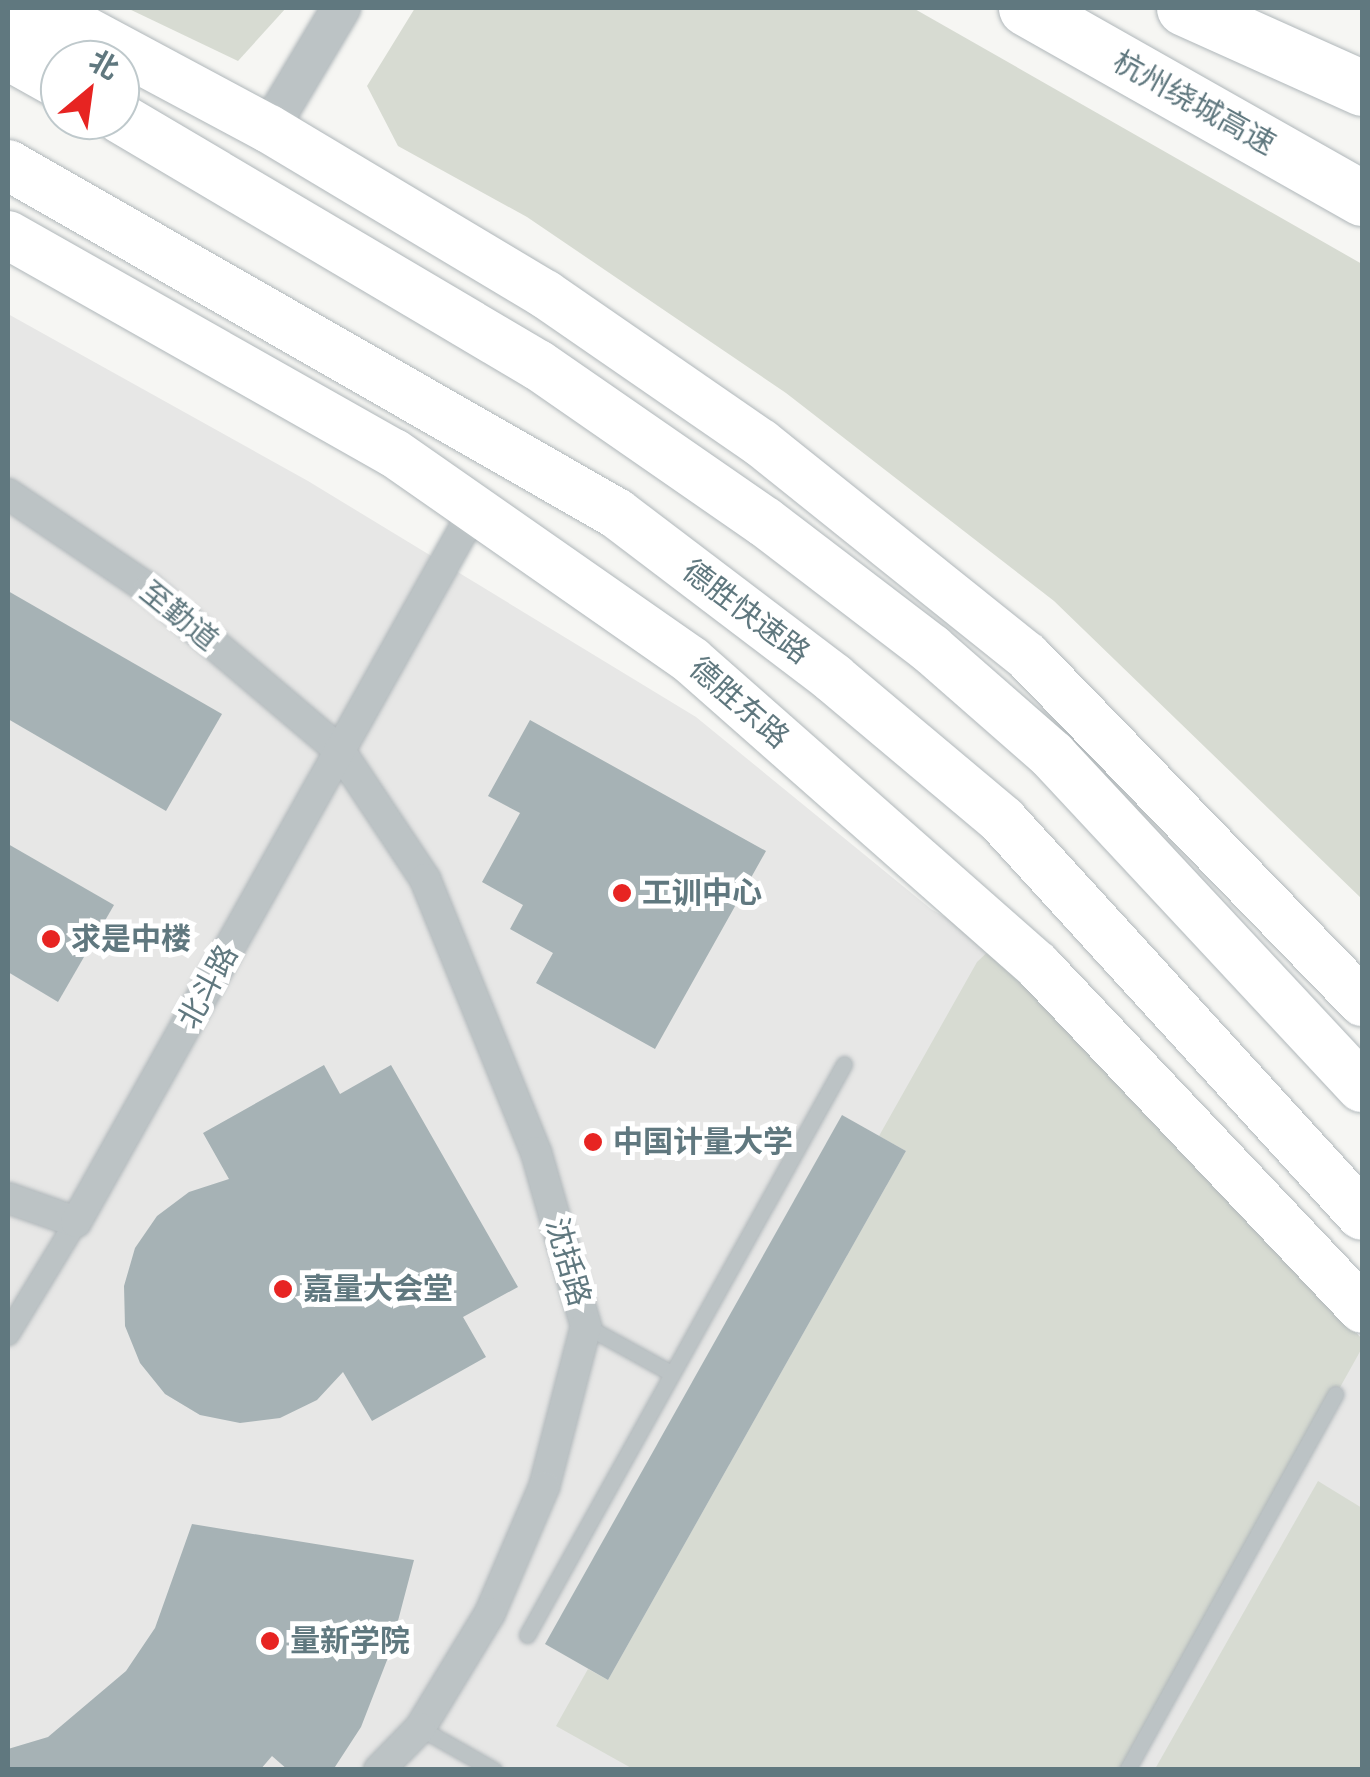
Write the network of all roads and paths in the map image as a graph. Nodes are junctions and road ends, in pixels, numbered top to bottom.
1 (43, 8) edge
2 (341, 8) edge
3 (1026, 8) edge
4 (1198, 15) edge
5 (8, 25) edge
6 (67, 40) edge
7 (102, 40) edge
8 (8, 55) edge
9 (140, 60) edge
10 (40, 73) edge
11 (1362, 77) edge
12 (1362, 88) edge
13 (268, 129) junction
14 (140, 130) edge
15 (8, 164) edge
16 (1362, 198) edge
17 (8, 235) edge
18 (8, 494) edge
19 (475, 509) junction
20 (340, 751) junction
21 (1362, 1002) edge
22 (844, 1064) dead end
23 (1362, 1088) edge
24 (8, 1198) edge
25 (1362, 1215) edge
26 (76, 1222) junction
27 (1362, 1309) edge
28 (586, 1326) junction
29 (8, 1334) edge
30 (671, 1373) junction
31 (1336, 1394) dead end
32 (527, 1636) dead end
33 (420, 1728) junction
34 (379, 1770) edge
35 (494, 1770) edge
36 (1126, 1770) edge

1 - 7 main road
2 - 13 street
3 - 16 highway, 杭州绕城高速
4 - 11 highway
4 - 12 highway
5 - 6 main road
8 - 10 highway
9 - 13 main road
13 - 21 main road
14 - 23 highway
15 - 25 highway, 德胜快速路
17 - 19 main road, 德胜东路
18 - 20 street, 至勤道
19 - 20 street, 北斗路
19 - 27 main road, 德胜东路
20 - 26 street, 北斗路
20 - 28 street, 沈括路
22 - 30 lane
24 - 26 street
26 - 29 street
28 - 30 lane
28 - 33 street, 沈括路
30 - 32 lane
31 - 36 lane
33 - 34 street, 沈括路
33 - 35 lane

